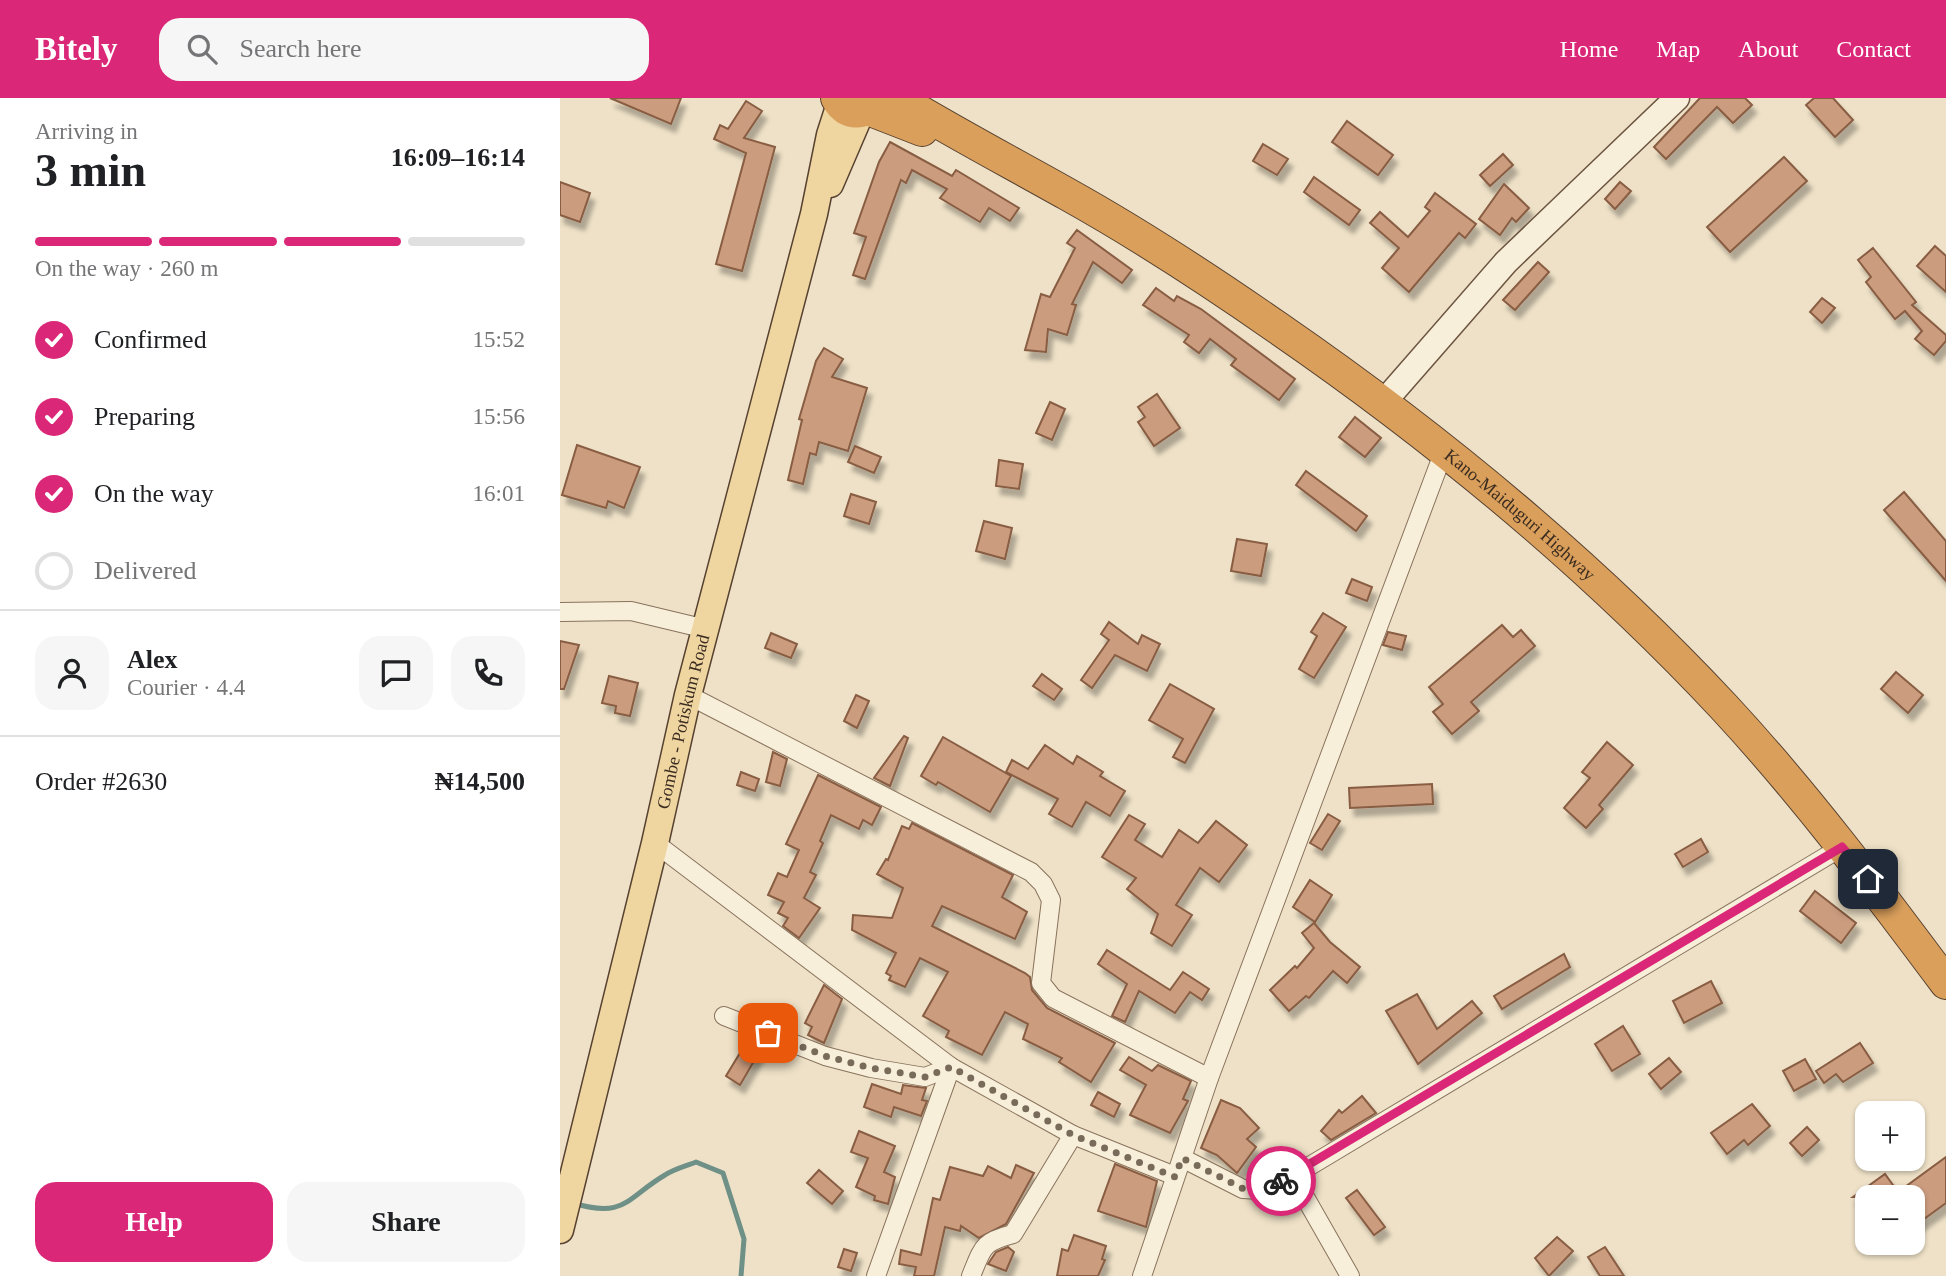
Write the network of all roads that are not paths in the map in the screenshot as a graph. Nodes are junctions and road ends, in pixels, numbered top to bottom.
1 (897, 98) edge
2 (1677, 98) edge
3 (857, 104) edge
4 (996, 157) junction
5 (1382, 404) junction
6 (1444, 451) junction
7 (560, 612) edge
8 (706, 629) junction
9 (688, 695) junction
10 (655, 843) junction
11 (1842, 847) junction
12 (1942, 968) edge
13 (724, 1016) dead end
14 (951, 1067) junction
15 (1209, 1077) junction
16 (1073, 1135) junction
17 (1182, 1158) junction
18 (1293, 1176) junction
19 (1175, 1177) junction
20 (561, 1224) edge
21 (876, 1276) edge
22 (971, 1276) edge
23 (1142, 1276) edge
24 (1350, 1276) edge

1 - 4 highway, Kano-Maiduguri Highway
2 - 5 street
3 - 4 highway, Kano-Maiduguri Highway
3 - 8 main road, Gombe - Potiskum Road
4 - 5 highway, Kano-Maiduguri Highway
5 - 6 highway, Kano-Maiduguri Highway
6 - 11 highway, Kano-Maiduguri Highway
6 - 15 street
7 - 8 street
8 - 9 main road, Gombe - Potiskum Road
9 - 10 main road, Gombe - Potiskum Road
9 - 15 street
10 - 14 street
10 - 20 main road, Gombe - Potiskum Road
11 - 12 highway, Kano-Maiduguri Highway
11 - 18 street
13 - 14 street
14 - 16 street
14 - 21 street
15 - 17 street
16 - 19 street
16 - 22 street
17 - 18 street
17 - 19 street
18 - 24 street
19 - 23 street

